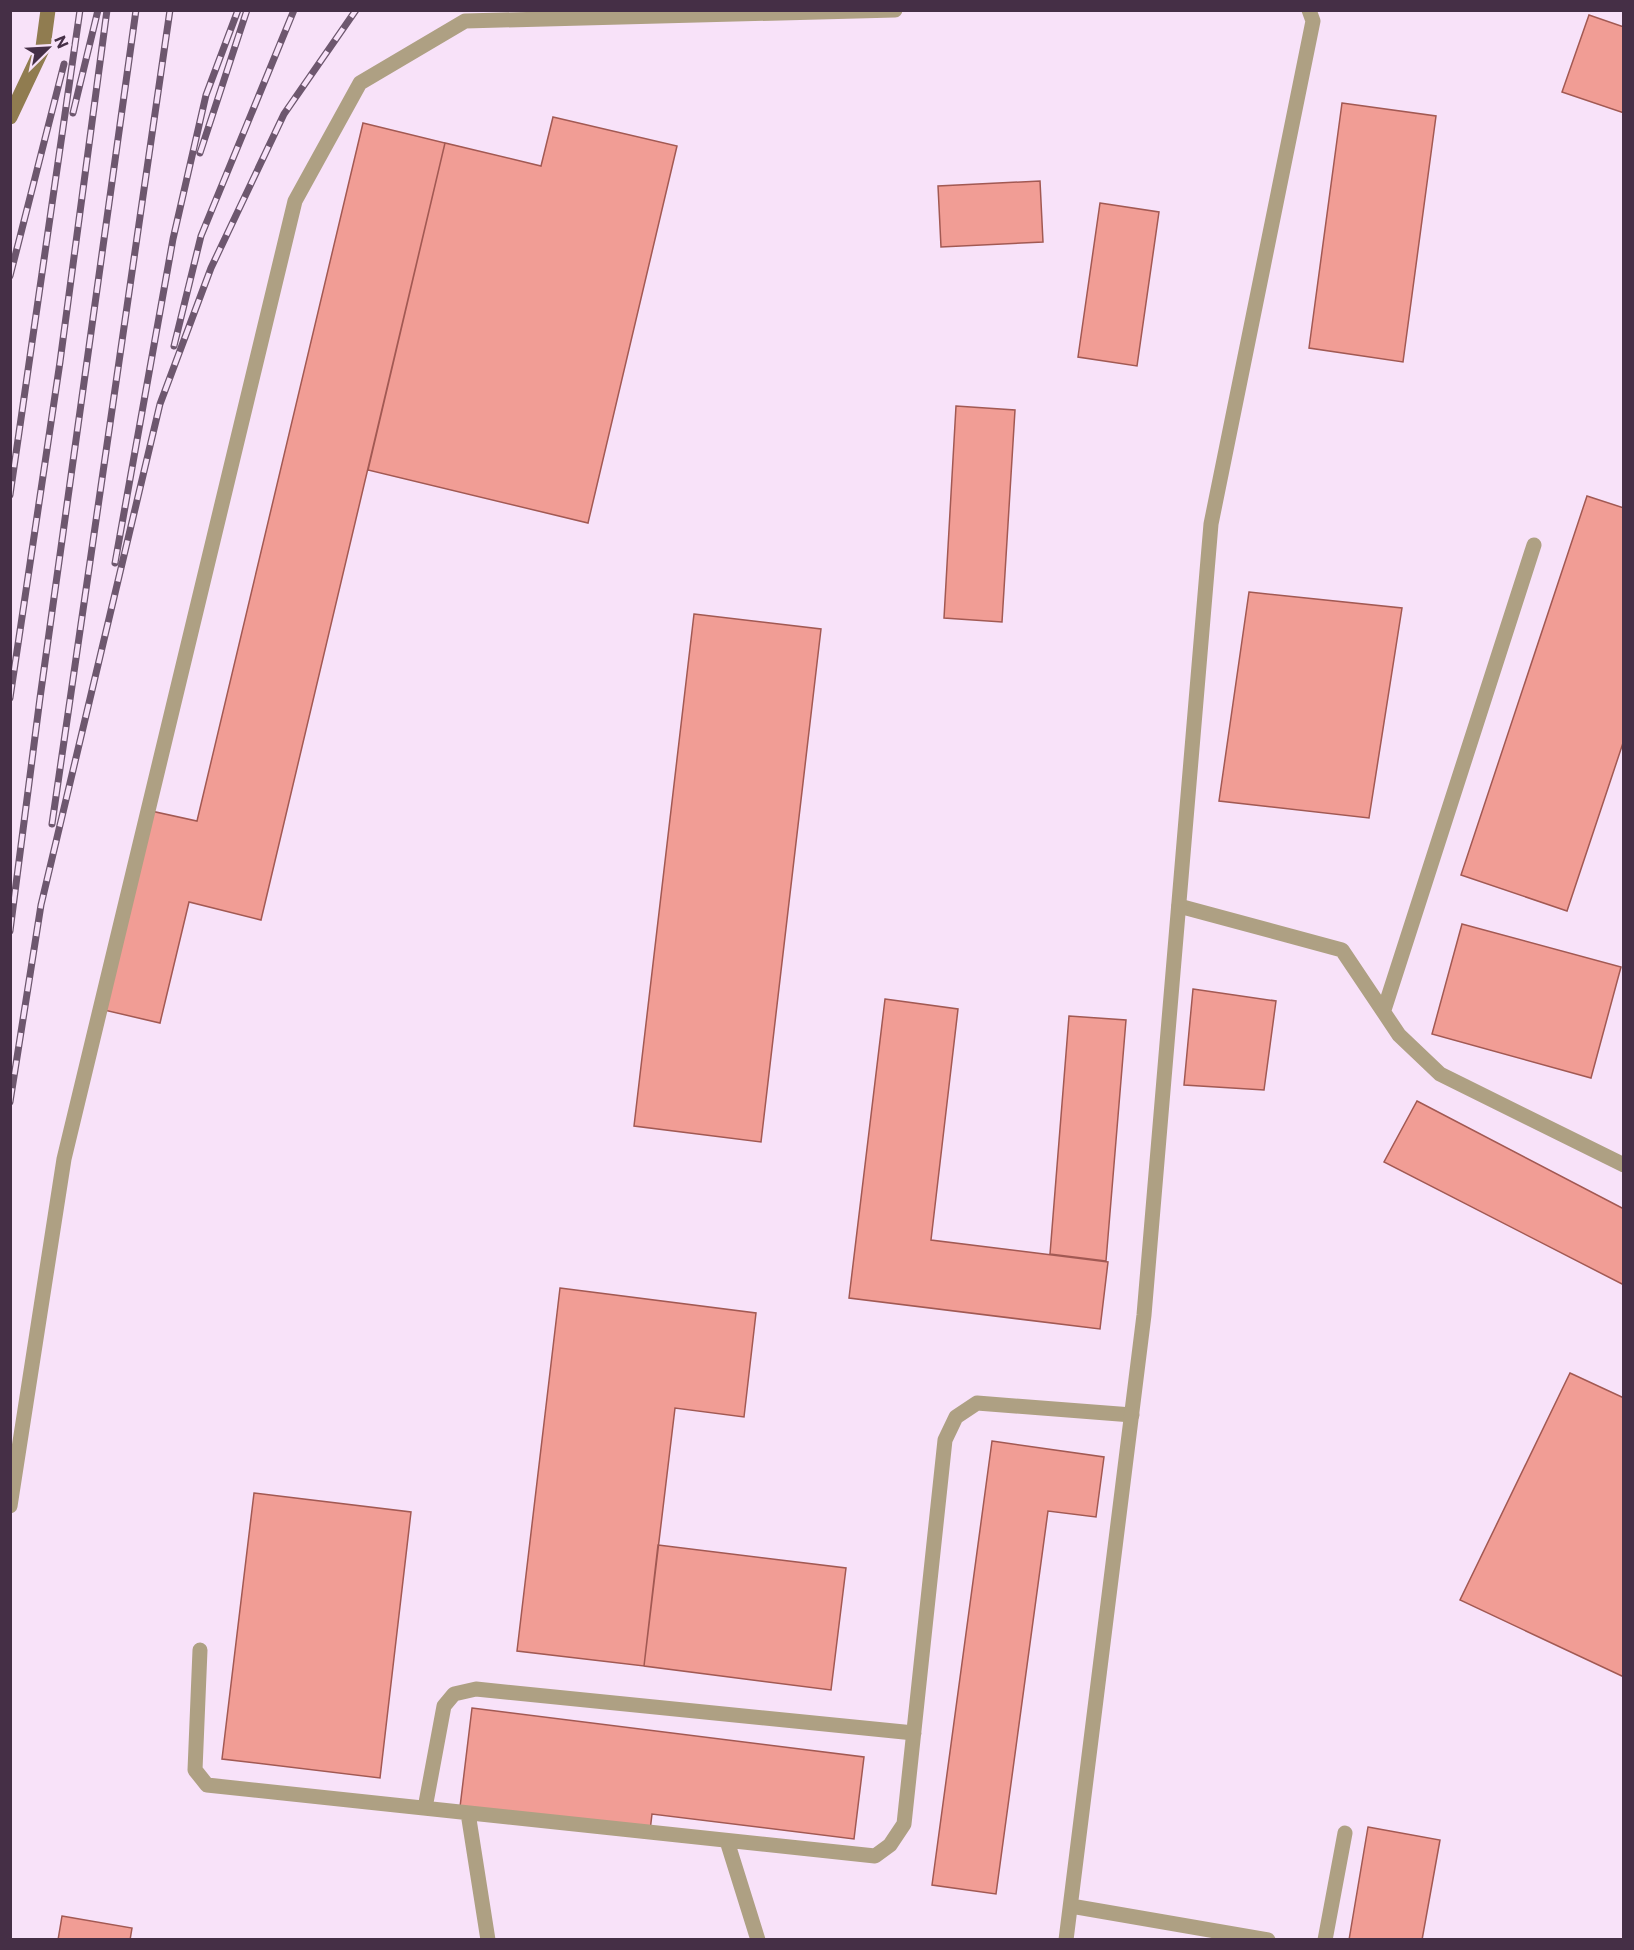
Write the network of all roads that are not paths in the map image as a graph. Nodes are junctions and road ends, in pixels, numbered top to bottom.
1 (48, 10) edge
2 (895, 10) edge
3 (1309, 10) edge
4 (10, 117) edge
5 (1534, 545) dead end
6 (1179, 906) junction
7 (1384, 1010) junction
8 (1623, 1166) edge
9 (1131, 1415) junction
10 (10, 1506) edge
11 (200, 1650) dead end
12 (914, 1733) junction
13 (425, 1808) junction
14 (468, 1813) junction
15 (1345, 1833) dead end
16 (727, 1841) junction
17 (1071, 1906) junction
18 (488, 1940) edge
19 (758, 1940) edge
20 (1066, 1940) edge
21 (1268, 1940) edge
22 (1325, 1940) edge

1 - 4 main road
2 - 10 street
3 - 6 street
5 - 7 street
6 - 7 street
6 - 9 street
7 - 8 street
9 - 12 street
9 - 17 street
11 - 13 street
12 - 13 street
12 - 16 street
13 - 14 street
14 - 16 street
14 - 18 street
15 - 22 street
16 - 19 street
17 - 20 street
17 - 21 street

